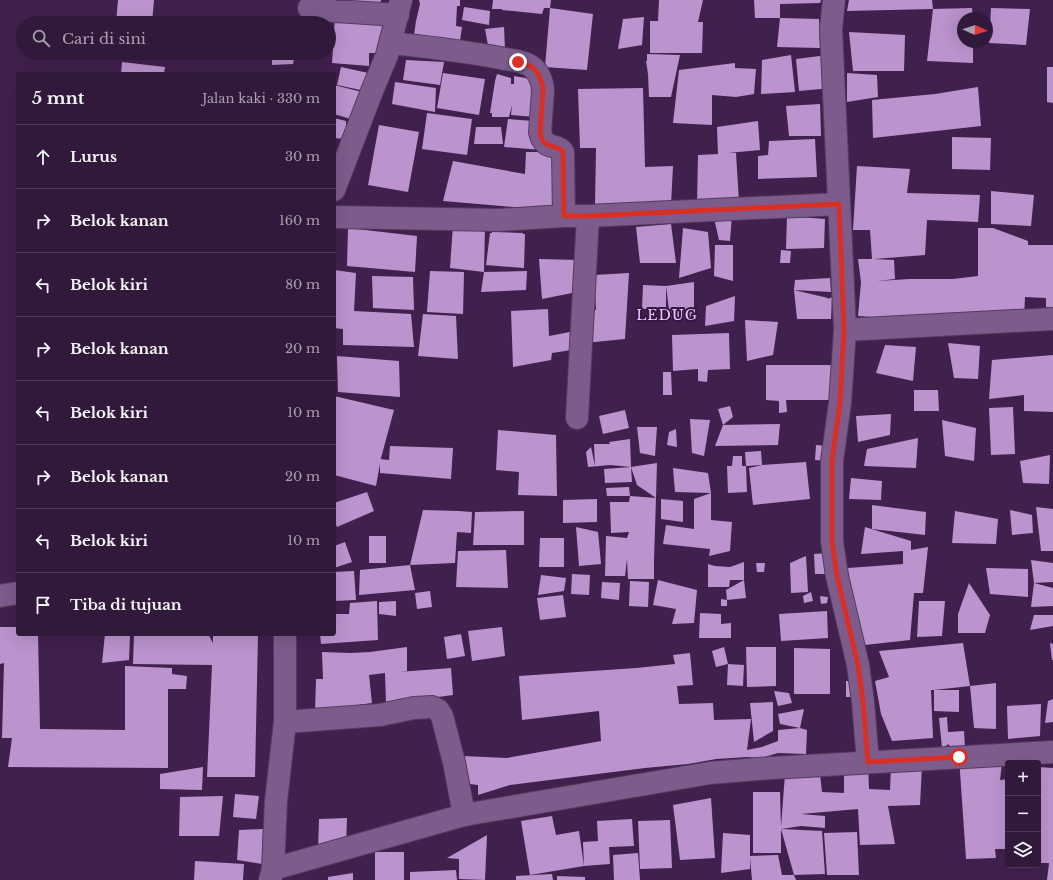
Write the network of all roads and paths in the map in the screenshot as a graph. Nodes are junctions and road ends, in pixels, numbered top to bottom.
1 (834, 0) edge
2 (309, 8) dead end
3 (399, 8) edge
4 (391, 43) junction
5 (336, 185) edge
6 (839, 204) junction
7 (564, 216) junction
8 (588, 216) junction
9 (336, 217) edge
10 (1053, 319) edge
11 (844, 330) junction
12 (577, 418) dead end
13 (16, 593) edge
14 (0, 596) edge
15 (285, 636) edge
16 (285, 722) junction
17 (1053, 752) edge
18 (868, 762) junction
19 (464, 815) junction
20 (272, 875) edge

1 - 6 street
2 - 3 street
3 - 4 street
4 - 5 street
4 - 7 street
6 - 8 street
6 - 11 street
7 - 8 street
7 - 9 street
8 - 12 street
10 - 11 street
11 - 18 street
13 - 14 street
15 - 16 street
16 - 19 street
16 - 20 street
17 - 18 street
18 - 19 street
19 - 20 street

